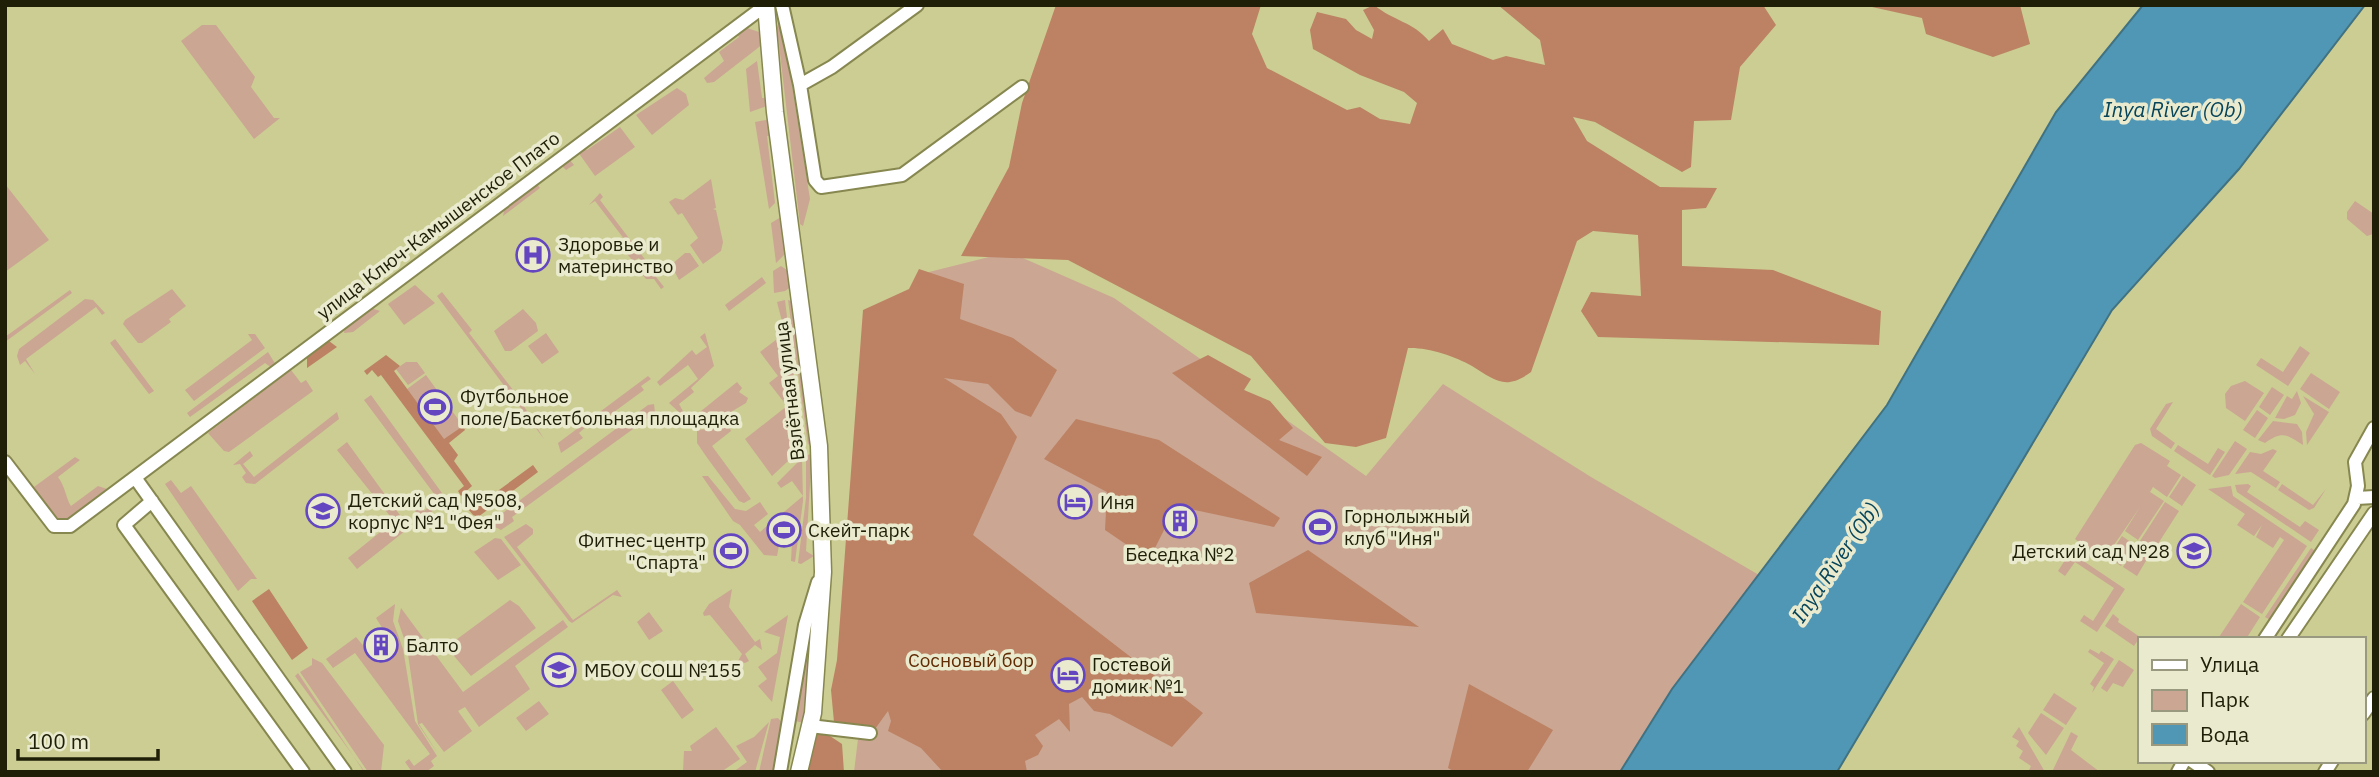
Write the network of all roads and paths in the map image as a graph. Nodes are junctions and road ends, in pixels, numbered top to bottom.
1 (766, 5) edge
2 (782, 5) edge
3 (917, 5) edge
4 (740, 23) junction
5 (768, 40) junction
6 (800, 85) junction
7 (1022, 87) dead end
8 (2374, 428) edge
9 (5, 462) edge
10 (136, 478) junction
11 (2374, 497) edge
12 (2357, 498) junction
13 (152, 501) junction
14 (2374, 513) edge
15 (823, 572) junction
16 (2266, 637) edge
17 (2289, 637) edge
18 (810, 726) junction
19 (870, 733) dead end
20 (303, 772) edge
21 (345, 772) edge
22 (780, 772) edge
23 (799, 772) edge

1 - 4 street, улица Ключ-Камышенское Плато
1 - 5 main road, Взлётная улица
2 - 6 street
3 - 6 street
4 - 5 street
4 - 10 street, улица Ключ-Камышенское Плато
5 - 15 main road, Взлётная улица
6 - 7 street
8 - 12 street
9 - 10 street, улица Ключ-Камышенское Плато
10 - 13 street
11 - 12 street
12 - 16 street
13 - 20 street
13 - 21 street
14 - 17 street
15 - 18 main road, Взлётная улица
15 - 22 street
18 - 19 street
18 - 23 main road, Взлётная улица

